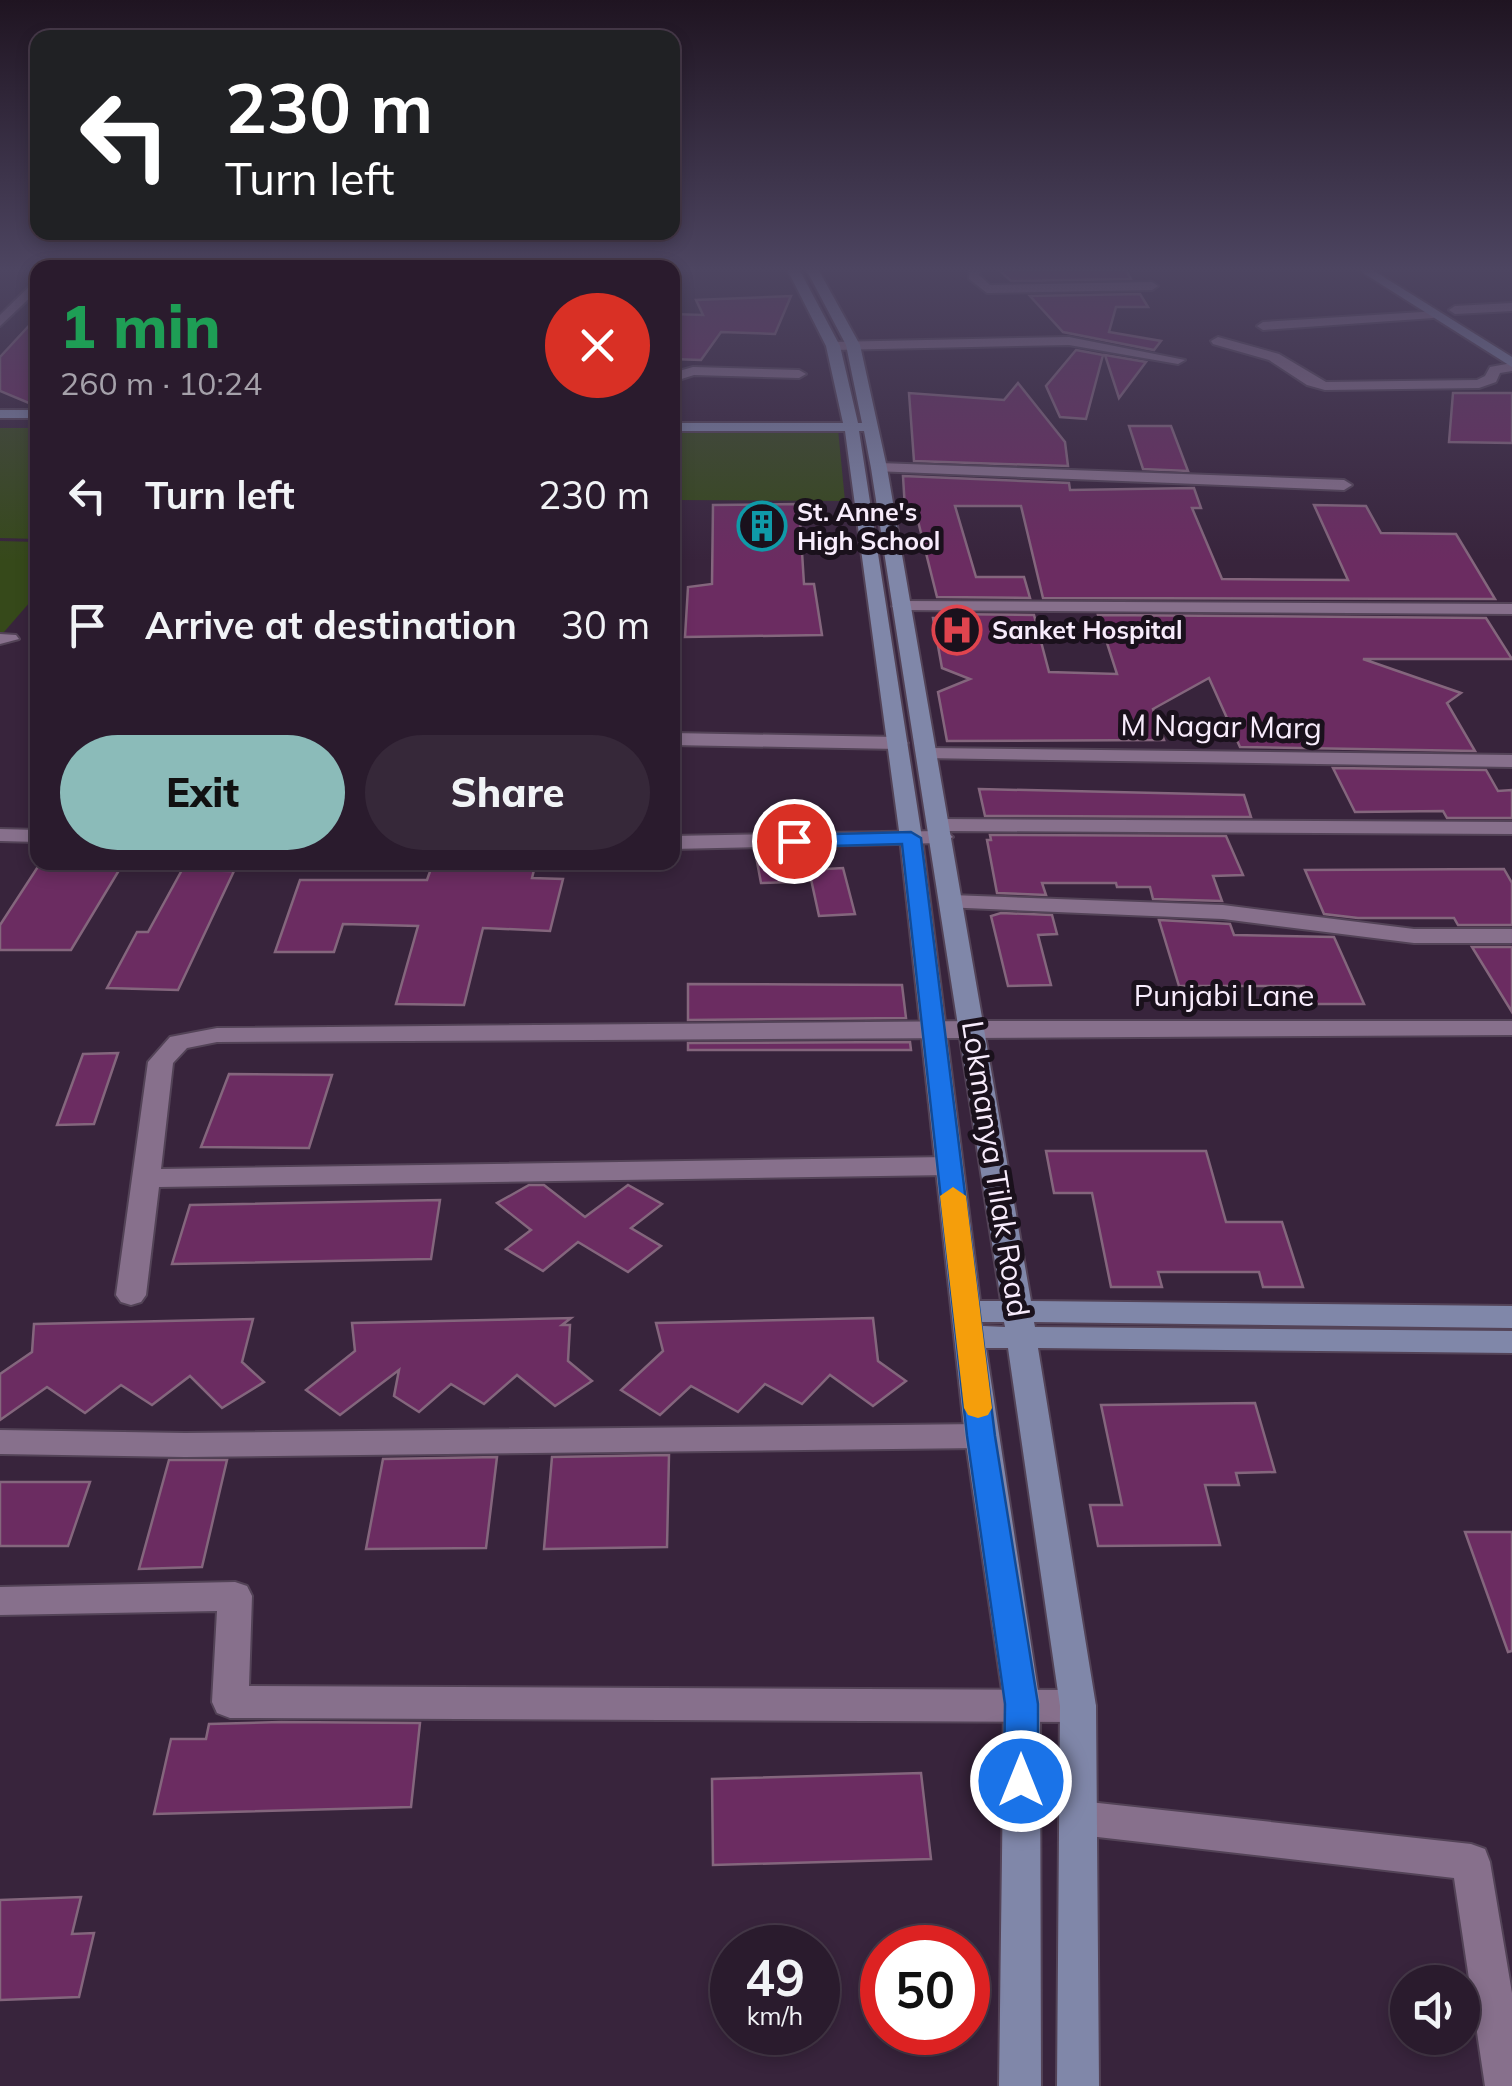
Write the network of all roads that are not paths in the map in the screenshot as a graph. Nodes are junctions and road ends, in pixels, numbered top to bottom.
1 (847, 366) edge
2 (1288, 366) edge
3 (1507, 366) edge
4 (799, 374) dead end
5 (680, 375) edge
6 (0, 414) edge
7 (30, 414) edge
8 (680, 418) edge
9 (859, 422) junction
10 (0, 425) edge
11 (30, 425) edge
12 (680, 427) edge
13 (878, 468) junction
14 (1344, 485) dead end
15 (901, 606) junction
16 (1512, 609) edge
17 (680, 738) edge
18 (898, 743) junction
19 (929, 754) junction
20 (1512, 761) edge
21 (1512, 828) edge
22 (941, 831) junction
23 (0, 835) edge
24 (30, 836) edge
25 (911, 838) junction
26 (680, 843) edge
27 (951, 902) junction
28 (1512, 936) edge
29 (974, 1028) junction
30 (1512, 1028) edge
31 (936, 1029) junction
32 (950, 1166) junction
33 (146, 1178) junction
34 (131, 1295) dead end
35 (1512, 1317) edge
36 (1018, 1323) junction
37 (968, 1324) junction
38 (1512, 1342) edge
39 (981, 1436) junction
40 (0, 1442) edge
41 (0, 1601) edge
42 (1022, 1704) junction
43 (1078, 1706) junction
44 (1080, 1818) junction
45 (1020, 2086) edge
46 (1078, 2086) edge
47 (1506, 2086) edge

1 - 9 main road, Lokmanya Tilak Road
2 - 3 street
4 - 5 street
6 - 7 main road
8 - 9 main road
9 - 12 main road
9 - 13 main road, Lokmanya Tilak Road
9 - 18 main road, Lokmanya Tilak Road
10 - 11 main road
13 - 14 street
13 - 15 main road, Lokmanya Tilak Road
15 - 16 street
15 - 19 main road, Lokmanya Tilak Road
17 - 18 street
18 - 25 main road, Lokmanya Tilak Road
19 - 20 street, M Nagar Marg
19 - 22 main road, Lokmanya Tilak Road
21 - 22 street
22 - 25 street
22 - 27 main road, Lokmanya Tilak Road
23 - 24 street
25 - 26 street
25 - 31 main road, Lokmanya Tilak Road
27 - 28 street
27 - 29 main road, Lokmanya Tilak Road
29 - 30 street, Punjabi Lane
29 - 31 street, Punjabi Lane
29 - 36 main road, Lokmanya Tilak Road
31 - 32 main road, Lokmanya Tilak Road
31 - 33 street, Punjabi Lane
32 - 33 street
32 - 37 main road, Lokmanya Tilak Road
33 - 34 street, Punjabi Lane
35 - 36 main road
36 - 37 main road
36 - 38 main road
36 - 43 main road, Lokmanya Tilak Road
37 - 39 main road, Lokmanya Tilak Road
39 - 40 street
39 - 42 main road, Lokmanya Tilak Road
41 - 42 street
42 - 43 street
42 - 45 main road, Lokmanya Tilak Road
43 - 44 main road, Lokmanya Tilak Road
44 - 46 main road, Lokmanya Tilak Road
44 - 47 street

